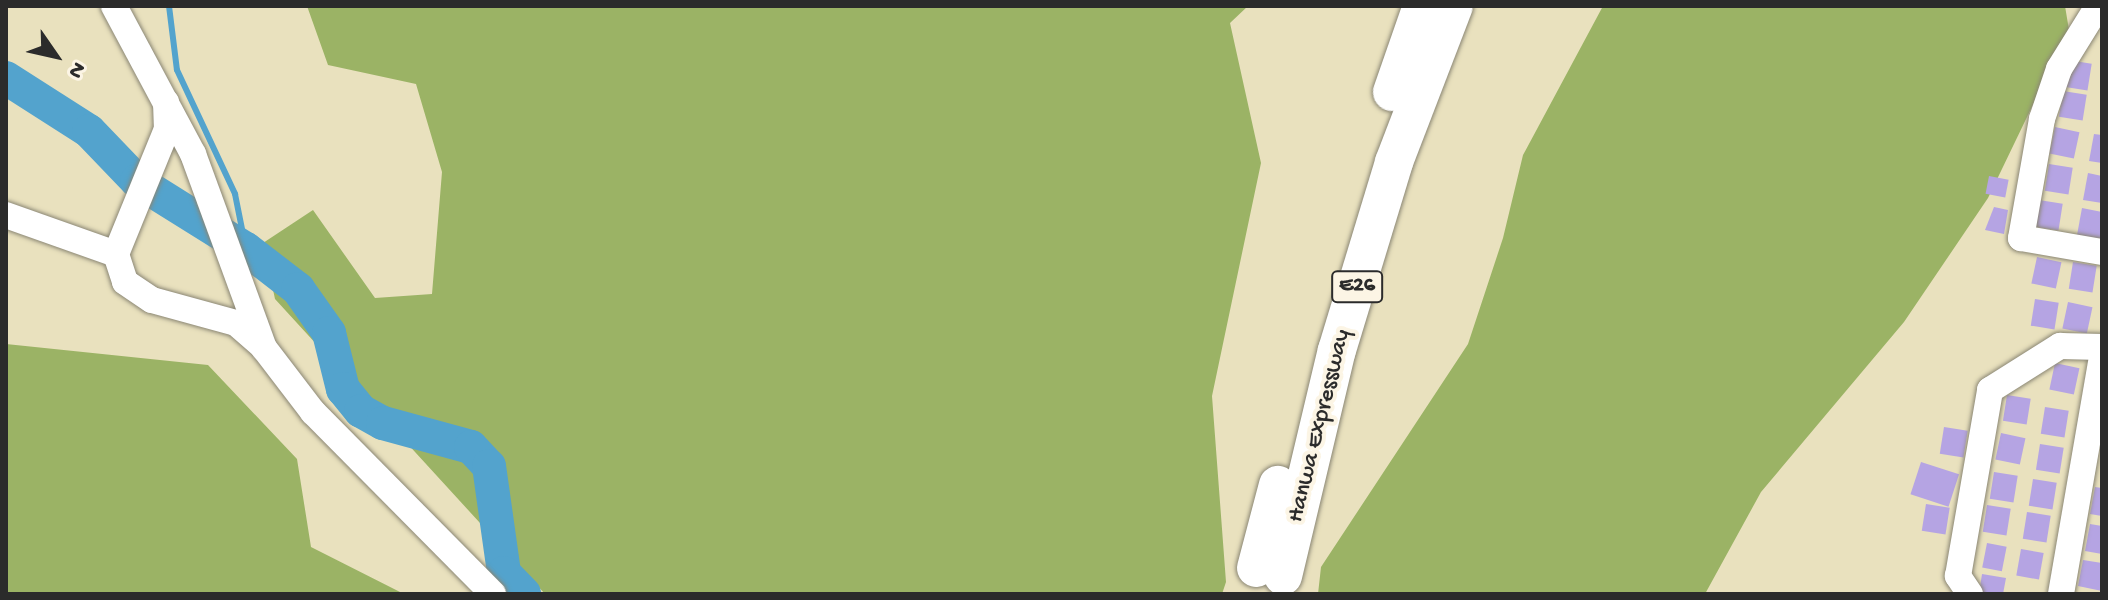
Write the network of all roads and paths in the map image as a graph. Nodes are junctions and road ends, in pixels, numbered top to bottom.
1 (114, 6) edge
2 (1422, 6) edge
3 (1454, 6) edge
4 (2098, 6) edge
5 (166, 95) junction
6 (6, 215) edge
7 (2102, 252) edge
8 (116, 254) junction
9 (2102, 347) edge
10 (264, 348) junction
11 (2102, 356) edge
12 (493, 594) edge
13 (1970, 594) edge
14 (2061, 594) edge

1 - 5 street
2 - 3 highway, Hanwa Expressway / E26
4 - 7 street
5 - 8 street
5 - 10 street
6 - 8 street
8 - 10 street
9 - 13 street
10 - 12 street
11 - 14 street

